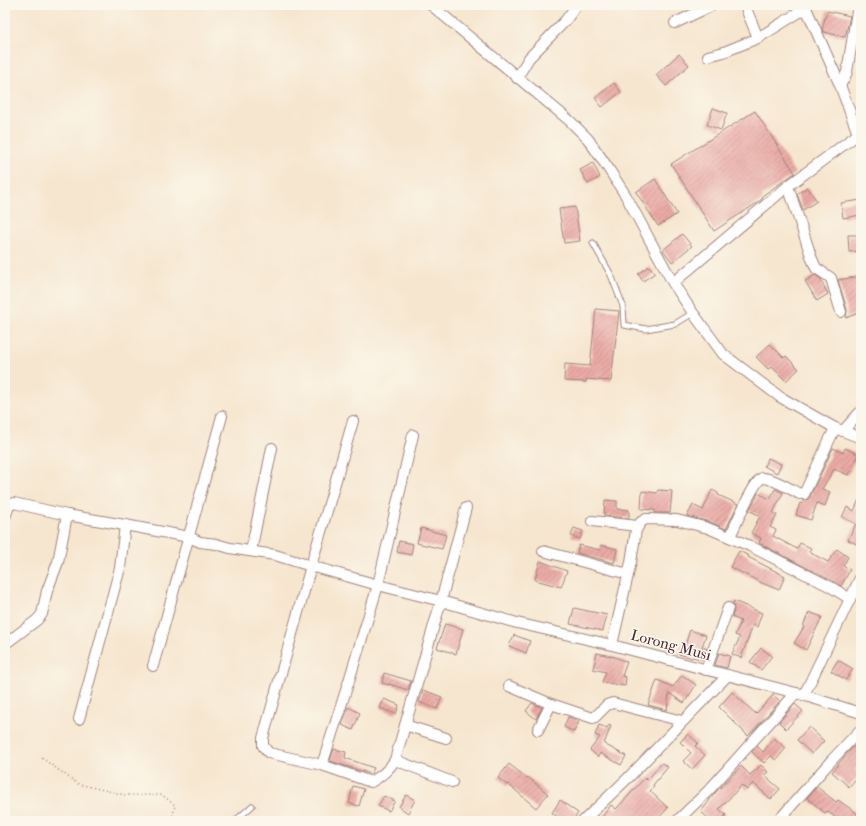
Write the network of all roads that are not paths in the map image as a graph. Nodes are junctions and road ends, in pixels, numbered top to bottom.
1 (431, 5) edge
2 (577, 5) edge
3 (713, 5) edge
4 (746, 5) edge
5 (858, 5) edge
6 (807, 7) edge
7 (675, 23) dead end
8 (758, 38) junction
9 (708, 56) dead end
10 (517, 78) junction
11 (840, 85) junction
12 (859, 133) edge
13 (788, 186) junction
14 (593, 243) dead end
15 (673, 283) junction
16 (841, 312) dead end
17 (693, 314) junction
18 (861, 412) edge
19 (222, 416) dead end
20 (353, 421) dead end
21 (839, 429) junction
22 (413, 435) dead end
23 (861, 438) edge
24 (272, 448) dead end
25 (466, 508) dead end
26 (66, 515) junction
27 (5, 517) edge
28 (592, 521) dead end
29 (125, 525) junction
30 (638, 526) junction
31 (189, 537) junction
32 (730, 538) junction
33 (542, 550) dead end
34 (251, 551) junction
35 (311, 566) junction
36 (628, 574) junction
37 (861, 576) edge
38 (378, 585) junction
39 (850, 599) junction
40 (441, 601) junction
41 (728, 608) dead end
42 (5, 644) edge
43 (612, 645) junction
44 (153, 666) dead end
45 (706, 670) junction
46 (728, 676) junction
47 (509, 686) dead end
48 (800, 694) junction
49 (551, 704) junction
50 (861, 714) edge
51 (79, 719) dead end
52 (682, 721) junction
53 (405, 725) junction
54 (861, 729) edge
55 (538, 730) dead end
56 (446, 738) dead end
57 (396, 760) junction
58 (322, 766) junction
59 (452, 782) dead end
60 (252, 806) dead end
61 (235, 821) edge
62 (583, 821) edge
63 (677, 821) edge
64 (778, 821) edge

1 - 10 street
2 - 10 street
3 - 7 street
4 - 8 street
5 - 11 street
6 - 8 street
6 - 11 street
8 - 9 street
10 - 15 street
11 - 12 street
12 - 13 street
13 - 15 street
13 - 16 street
14 - 17 lane
15 - 17 street
17 - 21 street
18 - 21 street
19 - 31 street
20 - 35 street
21 - 23 street
21 - 32 street
22 - 38 street
24 - 34 street
25 - 40 street
26 - 27 street, Lorong Musi
26 - 29 street, Lorong Musi
26 - 42 street
28 - 30 street
29 - 31 street, Lorong Musi
29 - 51 street
30 - 32 street
30 - 36 street
31 - 34 street, Lorong Musi
31 - 44 street
32 - 39 street
33 - 36 street
34 - 35 street, Lorong Musi
35 - 38 street, Lorong Musi
35 - 58 street
36 - 43 street
37 - 39 street
38 - 40 street, Lorong Musi
38 - 58 street
39 - 48 street
40 - 43 street, Lorong Musi
40 - 53 street
41 - 45 street
43 - 45 street, Lorong Musi
45 - 46 street, Lorong Musi
46 - 48 street, Lorong Musi
46 - 52 street
47 - 49 street
48 - 50 street, Lorong Musi
48 - 63 street
49 - 52 street
49 - 55 street
52 - 62 street
53 - 56 street
53 - 57 street
54 - 64 street
57 - 58 street
57 - 59 street
60 - 61 lane

